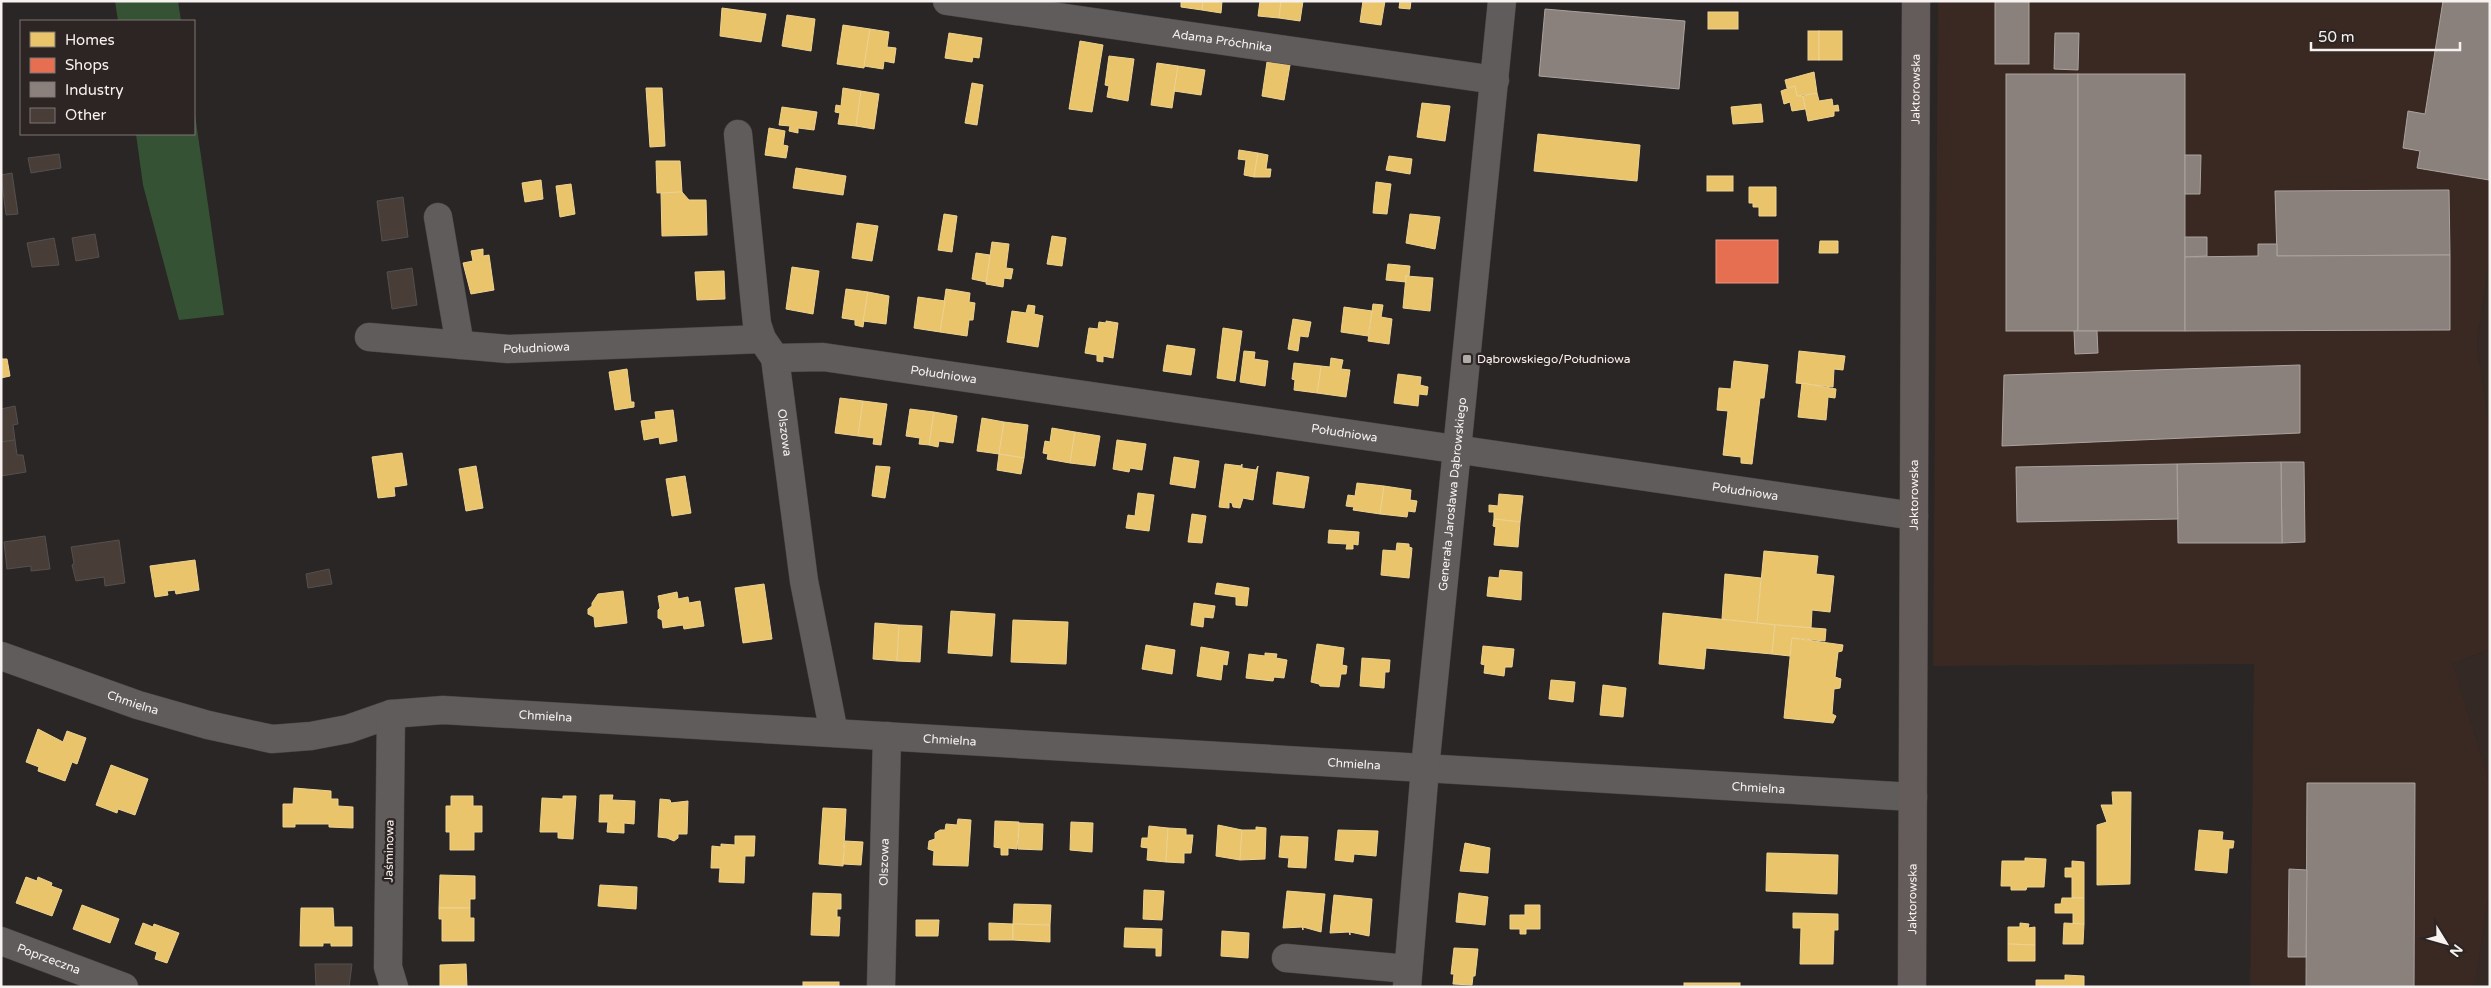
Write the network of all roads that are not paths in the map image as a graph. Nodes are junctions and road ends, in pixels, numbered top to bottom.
1 (948, 1) edge
2 (1502, 1) edge
3 (1916, 1) edge
4 (1495, 80) junction
5 (738, 134) dead end
6 (438, 217) dead end
7 (369, 337) dead end
8 (460, 345) junction
9 (769, 349) junction
10 (1458, 450) junction
11 (1914, 516) junction
12 (1, 656) edge
13 (391, 714) junction
14 (834, 733) junction
15 (887, 736) junction
16 (1425, 768) junction
17 (1913, 796) junction
18 (1, 941) edge
19 (1286, 958) dead end
20 (1408, 978) edge
21 (117, 985) edge
22 (394, 987) edge
23 (881, 987) edge
24 (1912, 987) edge

1 - 4 street, Adama Próchnika
2 - 4 street, Generała Jarosława Dąbrowskiego
3 - 11 main road, Jaktorowska
4 - 10 street, Generała Jarosława Dąbrowskiego
5 - 9 street, Olszowa
6 - 8 street
7 - 8 street, Południowa
8 - 9 street, Południowa
9 - 10 street, Południowa
9 - 14 street, Olszowa
10 - 11 street, Południowa
10 - 16 street, Generała Jarosława Dąbrowskiego
11 - 17 main road, Jaktorowska
12 - 13 street, Chmielna
13 - 14 street, Chmielna
13 - 22 street, Jaśminowa
14 - 15 street, Chmielna
15 - 16 street, Chmielna
15 - 23 street, Olszowa
16 - 17 street, Chmielna
16 - 20 street, Generała Jarosława Dąbrowskiego
17 - 24 main road, Jaktorowska
18 - 21 street, Poprzeczna
19 - 20 street

